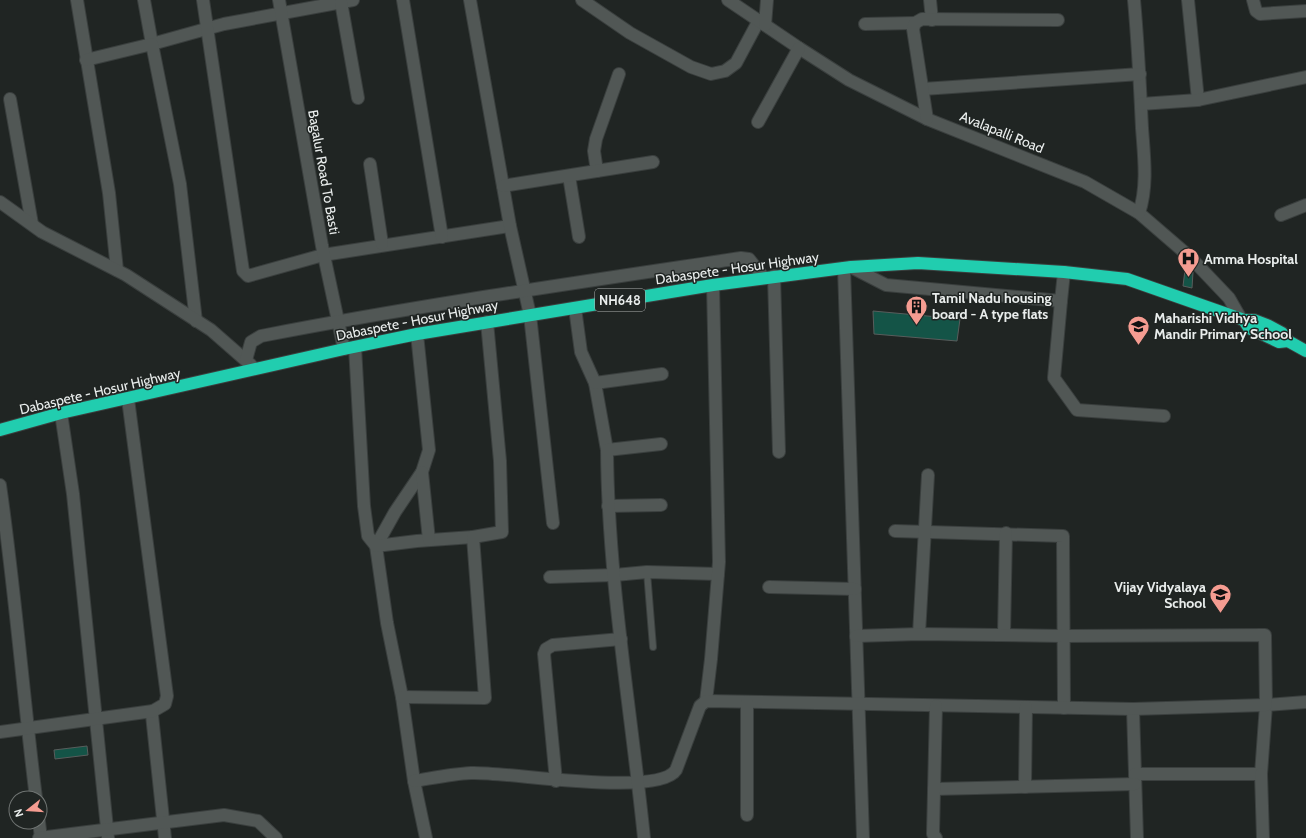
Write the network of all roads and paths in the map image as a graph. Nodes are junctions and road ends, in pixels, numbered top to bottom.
1 (77, 0) edge
2 (144, 0) edge
3 (203, 0) edge
4 (279, 0) edge
5 (403, 0) edge
6 (470, 0) edge
7 (582, 0) edge
8 (728, 0) edge
9 (767, 0) edge
10 (930, 0) edge
11 (1134, 0) edge
12 (1188, 0) edge
13 (1253, 0) edge
14 (347, 1) edge
15 (1306, 11) edge
16 (281, 13) junction
17 (932, 20) junction
18 (1058, 20) dead end
19 (762, 23) junction
20 (915, 23) junction
21 (865, 24) dead end
22 (208, 29) junction
23 (152, 44) junction
24 (799, 48) junction
25 (86, 60) junction
26 (619, 74) dead end
27 (1140, 74) junction
28 (1306, 77) edge
29 (923, 89) junction
30 (358, 98) dead end
31 (10, 99) dead end
32 (1198, 100) junction
33 (1141, 104) junction
34 (927, 118) junction
35 (758, 122) dead end
36 (653, 162) dead end
37 (370, 164) dead end
38 (597, 171) junction
39 (569, 176) junction
40 (503, 186) junction
41 (0, 202) edge
42 (1306, 205) edge
43 (1139, 213) junction
44 (1281, 215) dead end
45 (32, 224) junction
46 (510, 226) junction
47 (442, 237) junction
48 (580, 237) dead end
49 (382, 244) junction
50 (323, 255) junction
51 (847, 267) junction
52 (117, 270) junction
53 (1064, 272) junction
54 (769, 277) junction
55 (713, 285) junction
56 (524, 290) junction
57 (1061, 301) junction
58 (574, 308) junction
59 (530, 315) junction
60 (1243, 320) junction
61 (196, 321) junction
62 (338, 321) junction
63 (487, 322) junction
64 (417, 334) junction
65 (349, 348) junction
66 (1306, 351) edge
67 (246, 360) junction
68 (257, 369) junction
69 (662, 374) dead end
70 (595, 383) junction
71 (128, 399) junction
72 (61, 413) junction
73 (1164, 416) dead end
74 (0, 430) edge
75 (662, 444) dead end
76 (608, 450) junction
77 (779, 452) dead end
78 (422, 472) junction
79 (928, 475) dead end
80 (0, 485) edge
81 (661, 505) dead end
82 (608, 506) junction
83 (553, 523) dead end
84 (895, 531) dead end
85 (924, 531) junction
86 (1006, 533) junction
87 (474, 537) junction
88 (429, 540) junction
89 (376, 546) junction
90 (647, 572) junction
91 (718, 574) junction
92 (615, 575) junction
93 (550, 577) dead end
94 (769, 587) dead end
95 (855, 589) junction
96 (919, 634) junction
97 (1004, 635) junction
98 (856, 636) junction
99 (1064, 636) junction
100 (620, 639) junction
101 (653, 647) dead end
102 (402, 697) junction
103 (706, 701) junction
104 (747, 702) junction
105 (1306, 702) edge
106 (859, 705) junction
107 (1266, 705) junction
108 (936, 706) junction
109 (1026, 707) junction
110 (1064, 708) junction
111 (1133, 709) junction
112 (153, 711) junction
113 (97, 719) junction
114 (28, 728) junction
115 (0, 732) edge
116 (1261, 774) junction
117 (1135, 779) junction
118 (414, 781) junction
119 (556, 781) junction
120 (638, 782) junction
121 (1025, 786) junction
122 (934, 789) junction
123 (35, 790) edge
124 (747, 815) dead end
125 (163, 822) junction
126 (108, 834) edge
127 (40, 838) edge
128 (165, 838) edge
129 (276, 838) edge
130 (426, 838) edge
131 (644, 838) edge
132 (863, 838) edge
133 (936, 838) edge
134 (1137, 838) edge
135 (1263, 838) edge

1 - 25 street
2 - 23 street
3 - 22 street
4 - 16 street, Bagalur Road To Basti
5 - 47 street
6 - 40 street
7 - 19 street
8 - 19 street, Avalapalli Road
9 - 19 street
10 - 17 street
11 - 27 street
12 - 32 street
13 - 15 street
14 - 16 street
14 - 30 street
16 - 22 street
16 - 50 street, Bagalur Road To Basti
17 - 18 street
17 - 20 street
19 - 24 street, Avalapalli Road
20 - 21 street
20 - 29 street
22 - 23 street
22 - 50 street
23 - 25 street
23 - 61 street
24 - 34 street, Avalapalli Road
24 - 35 street
25 - 52 street
26 - 38 street
27 - 29 street
27 - 33 street
28 - 32 street
29 - 34 street
31 - 45 street
32 - 33 street
33 - 43 street
34 - 43 street, Avalapalli Road
36 - 38 street
37 - 49 street
38 - 39 street
39 - 40 street
39 - 48 street
40 - 46 street
41 - 45 street
42 - 44 street
43 - 60 street, Avalapalli Road
45 - 52 street
46 - 47 street
46 - 56 street
47 - 49 street
49 - 50 street
50 - 62 street, Bagalur Road To Basti
51 - 53 highway, Dabaspete - Hosur Highway / NH648
51 - 54 highway, Dabaspete - Hosur Highway / NH648
51 - 57 street
51 - 95 street
52 - 61 street
53 - 57 street
53 - 60 highway, Dabaspete - Hosur Highway / NH648
54 - 55 highway, Dabaspete - Hosur Highway / NH648
54 - 56 street
54 - 77 street
55 - 58 highway, Dabaspete - Hosur Highway / NH648
55 - 91 street
56 - 59 street
56 - 62 street
57 - 73 street
58 - 59 highway, Dabaspete - Hosur Highway / NH648
58 - 70 street
59 - 63 highway, Dabaspete - Hosur Highway / NH648
59 - 83 street
60 - 66 highway, NH648
61 - 67 street
62 - 65 street, Bagalur Road To Basti
62 - 67 street
63 - 64 highway, Dabaspete - Hosur Highway / NH648
63 - 87 street
64 - 65 highway, Dabaspete - Hosur Highway / NH648
64 - 78 street
65 - 68 highway, Dabaspete - Hosur Highway / NH648
65 - 89 street, Bagalur Road To Basti
67 - 68 street
68 - 71 highway, Dabaspete - Hosur Highway / NH648
69 - 70 street
70 - 76 street
71 - 72 highway, Dabaspete - Hosur Highway / NH648
71 - 112 street
72 - 74 highway, Dabaspete - Hosur Highway / NH648
72 - 113 street
75 - 76 street
76 - 82 street
78 - 88 street
78 - 89 street
79 - 85 street
80 - 114 street
81 - 82 street
82 - 92 street
84 - 85 street
85 - 86 street
85 - 96 street
86 - 97 street
86 - 99 street
87 - 88 street
87 - 102 street
88 - 89 street
89 - 102 street, Bagalur Road To Basti
90 - 91 street
90 - 92 street
90 - 101 lane
91 - 103 street
92 - 93 street
92 - 100 street
94 - 95 street
95 - 98 street
96 - 97 street
96 - 98 street
97 - 99 street
98 - 106 street
99 - 107 street
99 - 110 street
100 - 119 street
100 - 120 street
102 - 118 street, Bagalur Road To Basti
103 - 104 street
103 - 120 street
104 - 106 street
104 - 124 street
105 - 107 street
106 - 108 street
106 - 132 street
107 - 111 street
107 - 116 street
108 - 109 street
108 - 122 street
109 - 110 street
109 - 121 street
110 - 111 street
111 - 117 street
112 - 113 street
112 - 125 street
113 - 114 street
113 - 126 street
114 - 115 street
114 - 123 street
116 - 117 street
116 - 135 street
117 - 121 street
117 - 134 street
118 - 119 street
118 - 130 street, Bagalur Road To Basti
119 - 120 street
120 - 131 street
121 - 122 street
122 - 133 street
125 - 126 street
125 - 128 street
125 - 129 street
126 - 127 street

